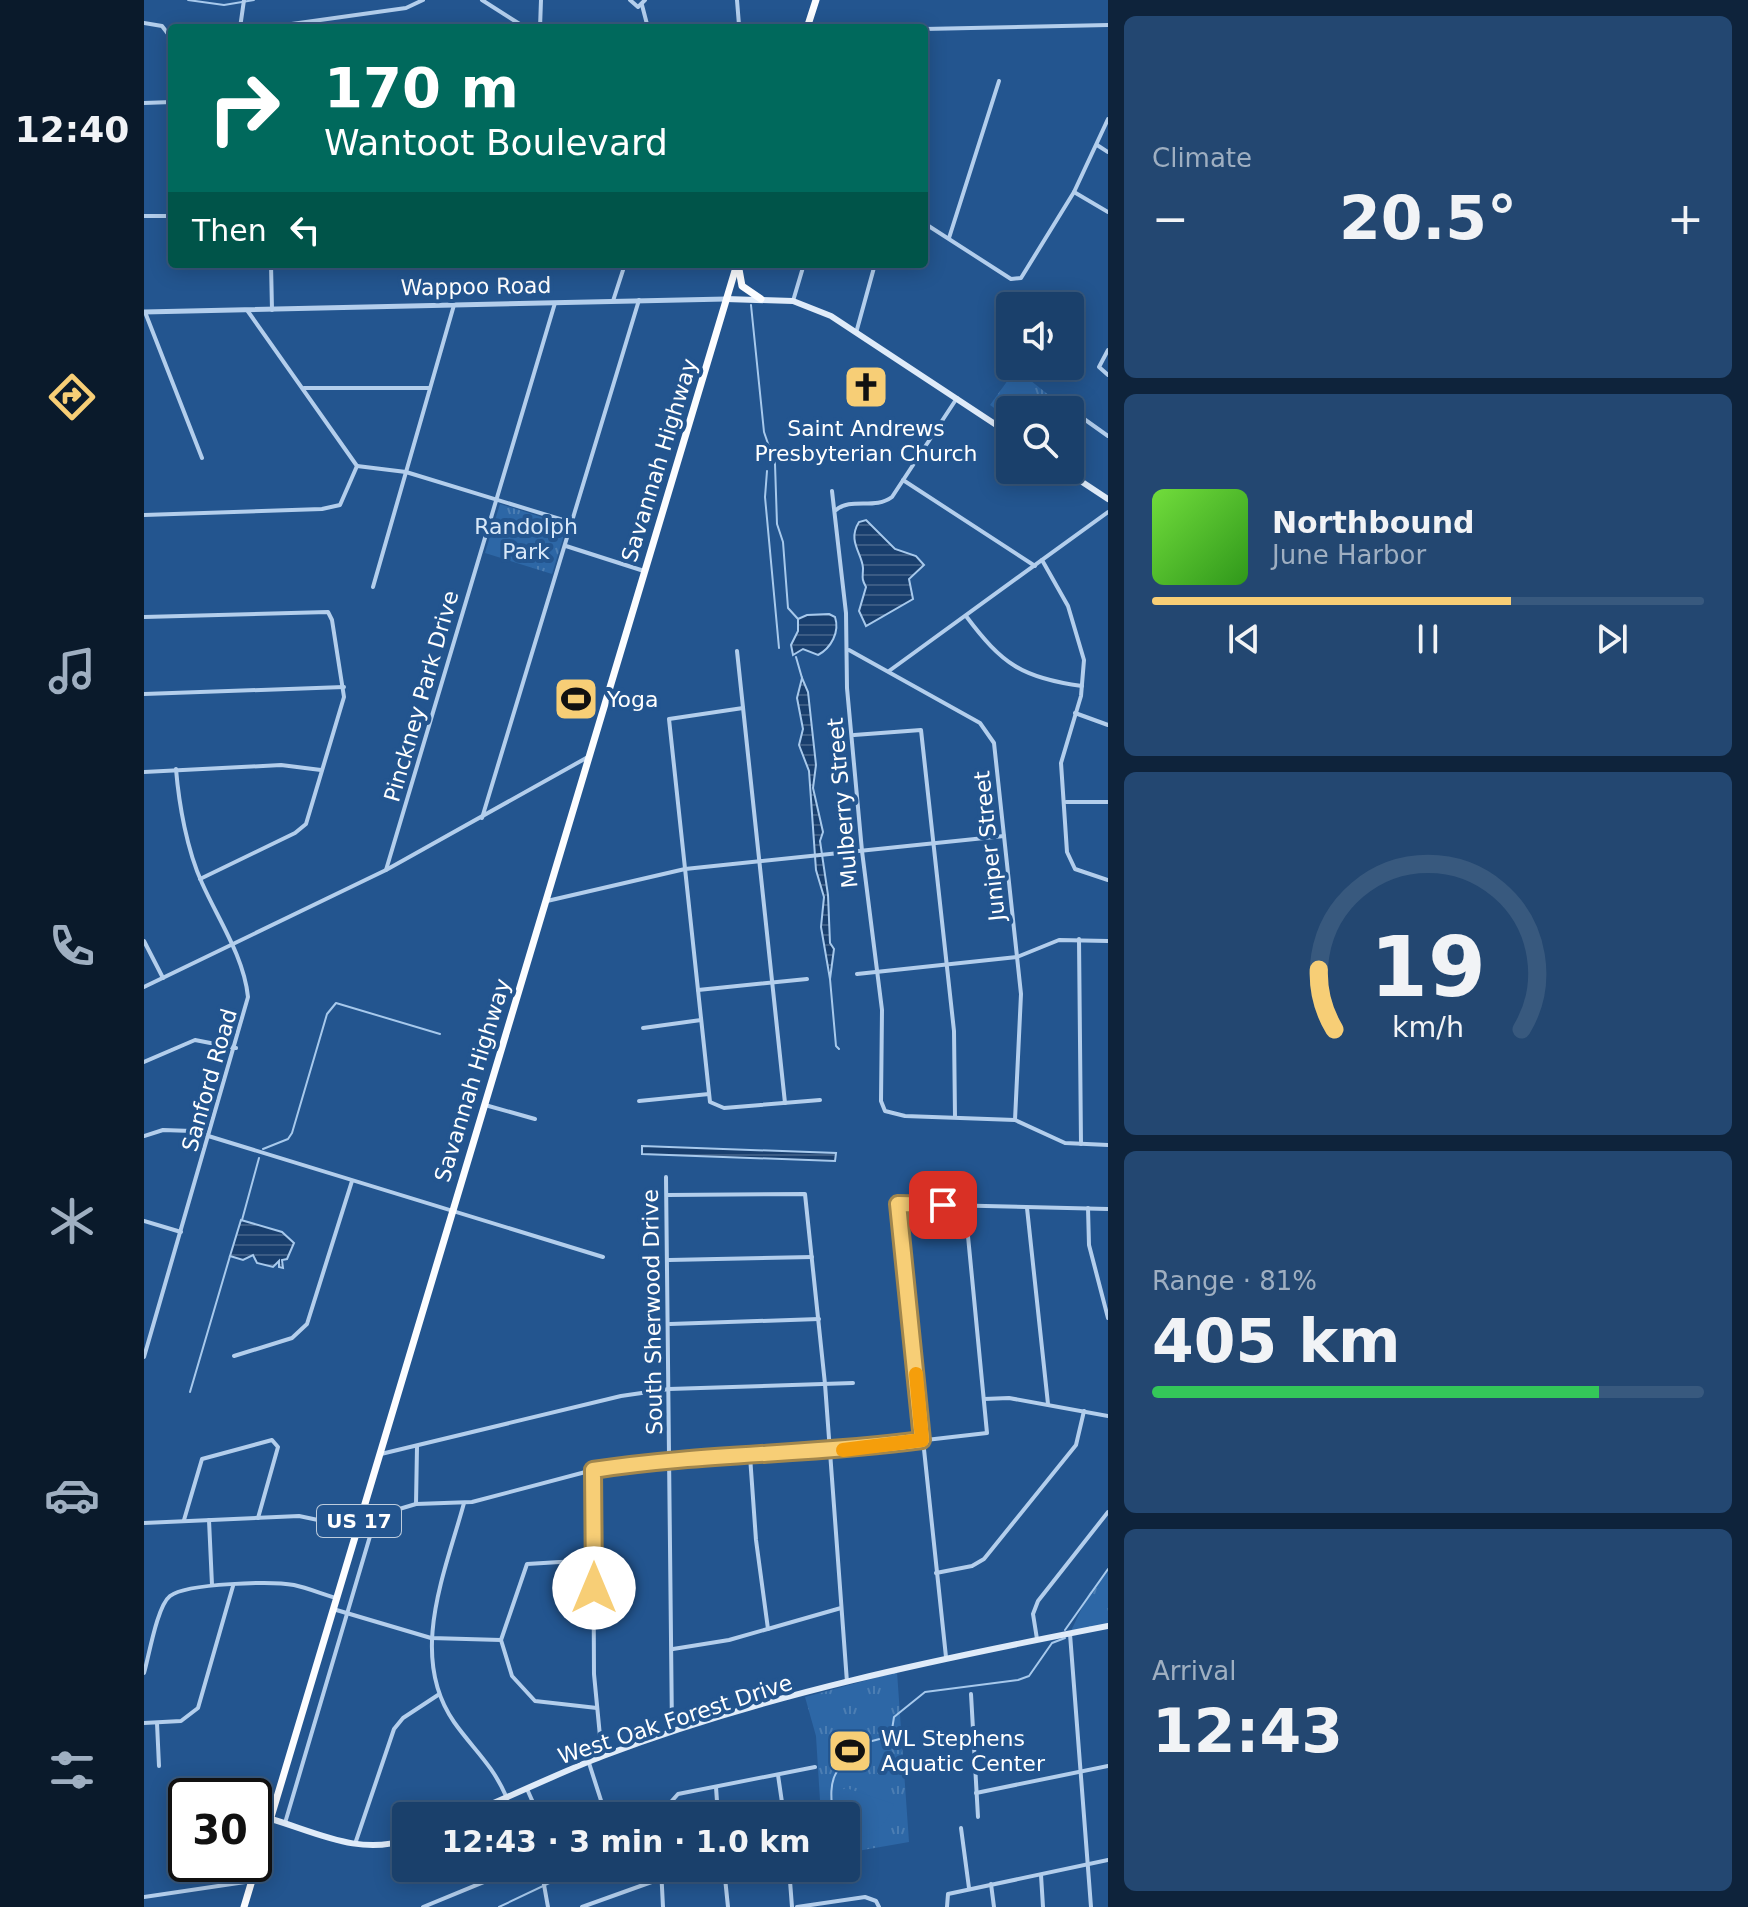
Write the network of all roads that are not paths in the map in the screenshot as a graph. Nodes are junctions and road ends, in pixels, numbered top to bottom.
1 (244, 0) edge
2 (423, 0) edge
3 (482, 0) edge
4 (541, 0) edge
5 (630, 0) edge
6 (737, 0) edge
7 (816, 0) edge
8 (644, 3) edge
9 (144, 23) edge
10 (241, 24) edge
11 (292, 24) edge
12 (520, 24) edge
13 (540, 24) edge
14 (647, 24) edge
15 (739, 24) edge
16 (810, 24) edge
17 (1108, 25) edge
18 (928, 29) edge
19 (168, 34) edge
20 (999, 81) dead end
21 (168, 102) edge
22 (144, 103) edge
23 (1108, 119) edge
24 (1097, 145) junction
25 (1108, 152) edge
26 (1074, 192) junction
27 (1108, 212) edge
28 (144, 216) edge
29 (168, 216) edge
30 (928, 225) edge
31 (949, 238) junction
32 (271, 268) edge
33 (624, 268) edge
34 (736, 268) edge
35 (738, 268) edge
36 (803, 268) edge
37 (874, 268) edge
38 (726, 299) junction
39 (761, 299) junction
40 (639, 300) junction
41 (613, 301) junction
42 (793, 301) junction
43 (555, 303) junction
44 (454, 304) junction
45 (247, 310) junction
46 (272, 310) junction
47 (144, 312) edge
48 (856, 333) junction
49 (1108, 350) edge
50 (1108, 375) edge
51 (304, 388) junction
52 (430, 388) junction
53 (957, 398) junction
54 (1084, 419) edge
55 (996, 424) edge
56 (1108, 436) edge
57 (202, 458) dead end
58 (357, 466) junction
59 (406, 472) junction
60 (903, 480) junction
61 (1084, 482) edge
62 (832, 491) dead end
63 (1107, 496) edge
64 (496, 499) junction
65 (834, 512) junction
66 (1108, 512) edge
67 (144, 515) edge
68 (573, 523) junction
69 (566, 546) junction
70 (1042, 560) junction
71 (1035, 566) junction
72 (645, 572) junction
73 (373, 587) dead end
74 (966, 616) junction
75 (144, 617) edge
76 (849, 650) junction
77 (737, 651) dead end
78 (889, 671) junction
79 (344, 687) junction
80 (1083, 687) junction
81 (144, 694) edge
82 (743, 708) junction
83 (1075, 713) junction
84 (1108, 725) edge
85 (853, 735) junction
86 (588, 757) junction
87 (176, 769) junction
88 (322, 771) junction
89 (144, 772) edge
90 (1066, 802) junction
91 (1108, 802) edge
92 (482, 818) junction
93 (1004, 836) junction
94 (934, 845) junction
95 (862, 851) junction
96 (758, 862) junction
97 (685, 869) junction
98 (386, 870) junction
99 (200, 879) junction
100 (1108, 880) edge
101 (545, 902) junction
102 (1079, 939) junction
103 (144, 941) edge
104 (1108, 941) edge
105 (231, 945) junction
106 (1017, 957) junction
107 (948, 965) junction
108 (857, 974) dead end
109 (877, 974) junction
110 (163, 978) junction
111 (807, 979) dead end
112 (772, 983) junction
113 (144, 987) edge
114 (698, 990) junction
115 (701, 1020) junction
116 (643, 1028) dead end
117 (236, 1048) junction
118 (144, 1062) edge
119 (709, 1094) junction
120 (820, 1100) dead end
121 (639, 1101) dead end
122 (785, 1103) junction
123 (483, 1104) junction
124 (955, 1117) junction
125 (535, 1119) dead end
126 (1015, 1120) junction
127 (144, 1136) edge
128 (210, 1137) junction
129 (1081, 1144) junction
130 (1108, 1145) edge
131 (666, 1177) dead end
132 (352, 1181) junction
133 (667, 1195) junction
134 (965, 1205) junction
135 (1027, 1208) junction
136 (1088, 1208) junction
137 (1108, 1209) edge
138 (452, 1211) junction
139 (144, 1221) edge
140 (181, 1232) junction
141 (603, 1257) dead end
142 (812, 1257) junction
143 (669, 1260) junction
144 (1108, 1293) edge
145 (1103, 1297) junction
146 (1108, 1318) edge
147 (819, 1319) junction
148 (670, 1324) junction
149 (234, 1356) dead end
150 (144, 1357) edge
151 (853, 1383) dead end
152 (825, 1384) junction
153 (669, 1389) junction
154 (984, 1399) junction
155 (1048, 1404) junction
156 (1084, 1411) junction
157 (1108, 1416) edge
158 (922, 1440) junction
159 (417, 1447) junction
160 (830, 1451) junction
161 (379, 1454) junction
162 (750, 1456) junction
163 (670, 1458) junction
164 (593, 1470) junction
165 (464, 1503) junction
166 (416, 1504) junction
167 (1108, 1512) edge
168 (376, 1516) junction
169 (258, 1518) junction
170 (184, 1520) junction
171 (209, 1520) junction
172 (144, 1523) edge
173 (358, 1524) junction
174 (593, 1560) junction
175 (936, 1573) junction
176 (233, 1586) junction
177 (212, 1587) junction
178 (336, 1598) junction
179 (841, 1608) junction
180 (333, 1609) junction
181 (348, 1613) junction
182 (1108, 1626) edge
183 (768, 1629) junction
184 (1070, 1633) junction
185 (431, 1638) junction
186 (1037, 1639) junction
187 (501, 1640) junction
188 (673, 1649) junction
189 (946, 1657) junction
190 (144, 1673) edge
191 (847, 1682) junction
192 (971, 1694) dead end
193 (439, 1695) junction
194 (597, 1708) junction
195 (144, 1723) edge
196 (157, 1723) junction
197 (672, 1733) junction
198 (602, 1757) junction
199 (589, 1763) junction
200 (159, 1766) dead end
201 (1108, 1766) edge
202 (815, 1767) dead end
203 (1082, 1772) junction
204 (778, 1774) junction
205 (716, 1787) junction
206 (527, 1789) junction
207 (976, 1793) junction
208 (507, 1799) junction
209 (499, 1802) edge
210 (533, 1802) edge
211 (602, 1802) edge
212 (671, 1802) edge
213 (717, 1802) edge
214 (782, 1802) edge
215 (272, 1816) edge
216 (978, 1817) dead end
217 (272, 1819) edge
218 (285, 1823) junction
219 (961, 1828) dead end
220 (392, 1843) edge
221 (355, 1844) junction
222 (1108, 1860) edge
223 (1087, 1864) junction
224 (1041, 1875) junction
225 (245, 1882) edge
226 (252, 1882) edge
227 (484, 1882) edge
228 (544, 1882) edge
229 (651, 1882) edge
230 (660, 1882) edge
231 (725, 1882) edge
232 (791, 1882) edge
233 (991, 1884) junction
234 (969, 1888) junction
235 (144, 1897) edge
236 (599, 1900) junction
237 (946, 1904) edge
238 (244, 1907) edge
239 (423, 1907) edge
240 (548, 1907) edge
241 (582, 1907) edge
242 (599, 1907) edge
243 (663, 1907) edge
244 (728, 1907) edge
245 (795, 1907) edge
246 (879, 1907) edge
247 (994, 1907) edge
248 (1043, 1907) edge
249 (1091, 1907) edge

1 - 10 street
2 - 11 street
3 - 12 street
4 - 13 street
5 - 8 street
6 - 15 street
7 - 16 highway
8 - 14 street
9 - 19 street
17 - 18 street
20 - 31 street
21 - 22 street
23 - 24 street
24 - 25 street
24 - 26 street
26 - 27 street
26 - 31 street
28 - 29 street
30 - 31 street
32 - 46 street
33 - 41 street
34 - 38 highway, Savannah Highway / US 17
35 - 39 highway
36 - 42 street
37 - 48 street
38 - 39 main road, Wappoo Road
38 - 40 street, Wappoo Road
38 - 72 highway, Savannah Highway / US 17
39 - 42 main road, Wappoo Road
40 - 41 street, Wappoo Road
40 - 68 street
41 - 43 street, Wappoo Road
42 - 48 main road, Wappoo Road
43 - 44 street, Wappoo Road
43 - 64 street, Pinckney Park Drive
44 - 46 street, Wappoo Road
44 - 52 street
45 - 46 street, Wappoo Road
45 - 47 street, Wappoo Road
45 - 51 street
47 - 57 street
48 - 53 main road, Wappoo Road
49 - 50 street
51 - 52 street
51 - 58 street
52 - 59 street
53 - 55 main road, Wappoo Road
53 - 60 street
54 - 56 street
58 - 59 street
58 - 67 street
59 - 64 street
59 - 73 street
60 - 65 street
60 - 71 street
61 - 63 main road
62 - 65 street, Mulberry Street
64 - 68 street
64 - 98 street, Pinckney Park Drive
65 - 76 street, Mulberry Street
66 - 70 street
68 - 69 street
69 - 72 street
69 - 92 street
70 - 71 street
70 - 80 street
71 - 74 street
72 - 86 highway, Savannah Highway / US 17
74 - 78 street
74 - 80 street
75 - 79 street
76 - 78 street, Juniper Street
76 - 85 street, Mulberry Street
77 - 82 street
78 - 93 street, Juniper Street
79 - 81 street
79 - 88 street
80 - 83 street
82 - 96 street
82 - 97 street
83 - 84 street
83 - 90 street
85 - 94 street
85 - 95 street, Mulberry Street
86 - 92 street
86 - 101 highway, Savannah Highway / US 17
87 - 88 street
87 - 89 street
87 - 99 street, Sanford Road
88 - 99 street
90 - 91 street
90 - 100 street
92 - 98 street
93 - 94 street
93 - 106 street, Juniper Street
94 - 95 street
94 - 107 street
95 - 96 street
95 - 109 street, Mulberry Street
96 - 97 street
96 - 112 street
97 - 101 street
97 - 114 street
98 - 105 street
99 - 105 street, Sanford Road
101 - 123 highway, Savannah Highway / US 17
102 - 104 street
102 - 106 street
102 - 129 street
103 - 110 street
105 - 110 street
105 - 117 street, Sanford Road
106 - 107 street
106 - 126 street, Juniper Street
107 - 109 street
107 - 124 street
108 - 109 street
109 - 124 street, Mulberry Street
110 - 113 street
111 - 112 street
112 - 114 street
112 - 122 street
114 - 115 street
115 - 116 street
115 - 119 street
117 - 118 street
117 - 128 street, Sanford Road
119 - 121 street
119 - 122 street
120 - 122 street
123 - 125 street
123 - 138 highway, Savannah Highway / US 17
124 - 126 street
126 - 129 street
127 - 128 street
128 - 132 street
128 - 140 street, Sanford Road
129 - 130 street
131 - 133 street, South Sherwood Drive
132 - 138 street
132 - 149 street
133 - 142 street
133 - 143 street, South Sherwood Drive
134 - 135 street
134 - 154 street
134 - 158 street
135 - 136 street
135 - 155 street
136 - 137 street
136 - 145 street
138 - 141 street
138 - 161 highway, Savannah Highway / US 17
139 - 140 street
140 - 150 street, Sanford Road
142 - 143 street
142 - 147 street
143 - 148 street, South Sherwood Drive
144 - 145 street
145 - 146 street
147 - 148 street
147 - 152 street
148 - 153 street, South Sherwood Drive
151 - 152 street
152 - 153 street
152 - 160 street
153 - 159 street
153 - 163 street, South Sherwood Drive
154 - 155 street
154 - 158 street
155 - 156 street
156 - 157 street
156 - 175 street
158 - 160 street
158 - 175 street
159 - 161 street
159 - 166 street
160 - 162 street
160 - 179 street
161 - 173 highway, Savannah Highway / US 17
162 - 163 street
162 - 183 street
163 - 164 street
163 - 188 street, South Sherwood Drive
164 - 165 street
164 - 174 street
165 - 166 street
165 - 185 street
166 - 168 street
167 - 186 street
168 - 173 street
168 - 181 street
169 - 170 street
169 - 171 street
169 - 173 street
170 - 171 street
170 - 172 street
171 - 177 street
173 - 178 highway, Savannah Highway / US 17
174 - 187 street
174 - 194 street
175 - 189 street
176 - 177 street
176 - 178 street
176 - 196 street
177 - 190 street
178 - 180 highway, Savannah Highway / US 17
179 - 183 street
179 - 191 street
180 - 181 street
180 - 215 highway, Savannah Highway / US 17
181 - 185 street
181 - 218 street
182 - 184 main road, West Oak Forest Drive
183 - 188 street
184 - 186 main road, West Oak Forest Drive
184 - 203 street
185 - 187 street
185 - 193 street
186 - 189 main road, West Oak Forest Drive
187 - 194 street
188 - 197 street, South Sherwood Drive
189 - 191 main road, West Oak Forest Drive
191 - 197 main road, West Oak Forest Drive
192 - 207 street
193 - 208 street
193 - 221 street
194 - 198 street
195 - 196 street
196 - 200 street
197 - 198 main road, West Oak Forest Drive
198 - 199 main road, West Oak Forest Drive
199 - 206 main road, West Oak Forest Drive
199 - 211 street
201 - 203 street
202 - 204 street
203 - 207 street
203 - 223 street
204 - 205 street
204 - 214 street
205 - 212 street
205 - 213 street
206 - 208 main road, West Oak Forest Drive
206 - 210 street
207 - 216 street
208 - 209 main road, West Oak Forest Drive
217 - 218 main road
218 - 221 main road
219 - 234 street
220 - 221 main road
222 - 223 street
223 - 224 street
223 - 249 street
224 - 233 street
224 - 248 street
225 - 235 street
226 - 238 highway, Savannah Highway / US 17
227 - 239 street
228 - 240 street
229 - 236 street
230 - 243 street
231 - 244 street
232 - 245 street
233 - 234 street
233 - 247 street
234 - 237 street
236 - 241 street
236 - 242 street
245 - 246 street

